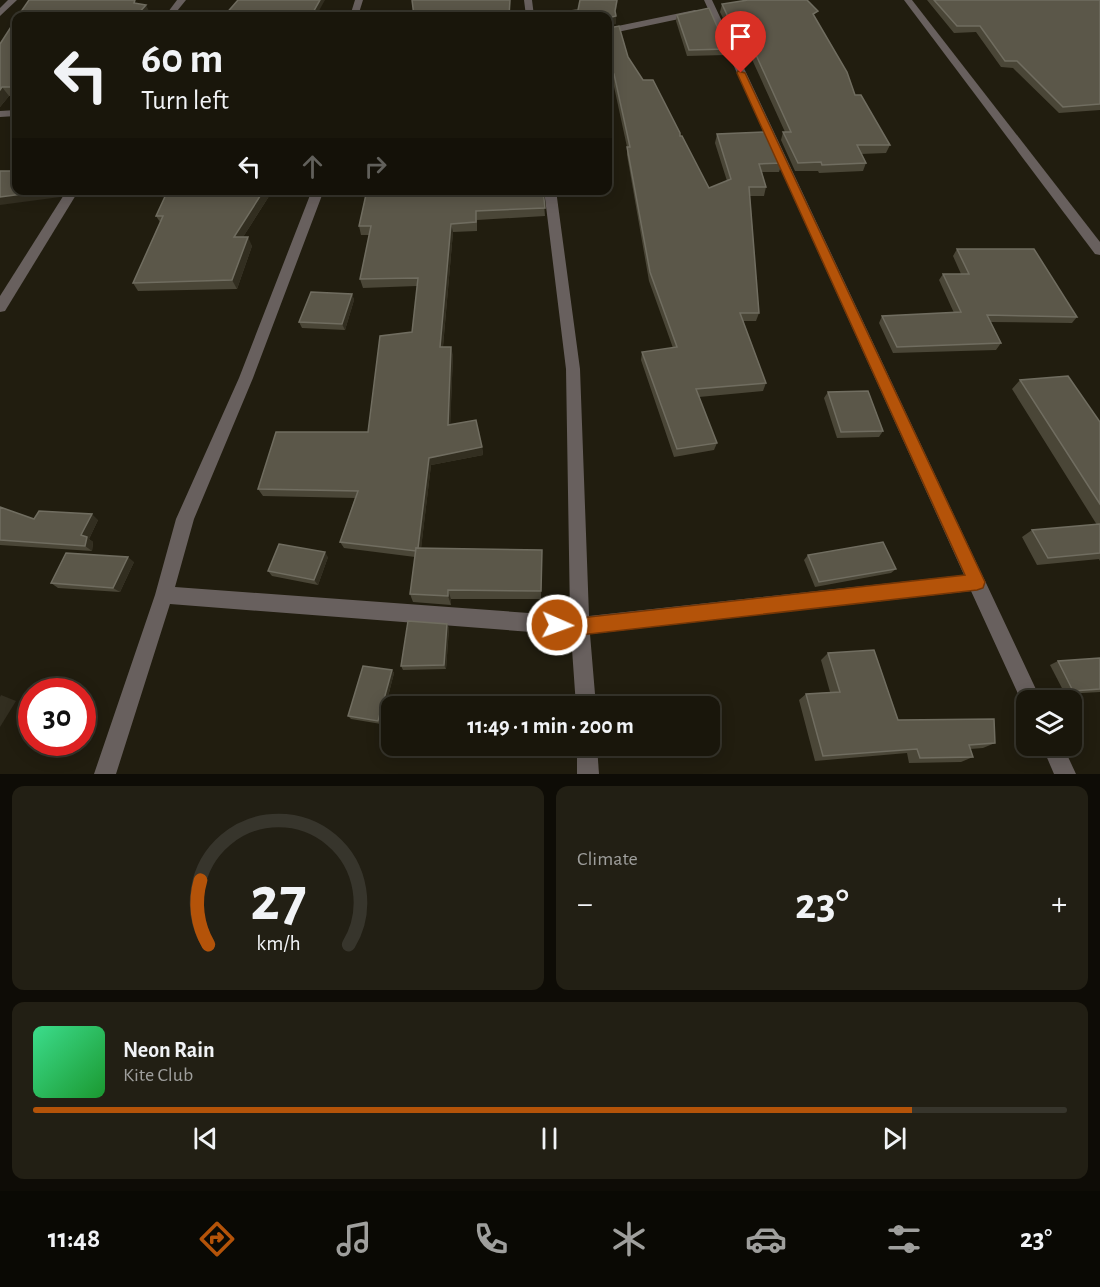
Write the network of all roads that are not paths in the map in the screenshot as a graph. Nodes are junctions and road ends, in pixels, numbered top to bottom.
1 (13, 0) edge
2 (182, 0) edge
3 (908, 0) edge
4 (714, 6) edge
5 (172, 12) edge
6 (0, 13) edge
7 (612, 30) edge
8 (70, 195) edge
9 (316, 195) edge
10 (551, 195) edge
11 (1100, 251) edge
12 (0, 307) edge
13 (977, 582) junction
14 (164, 595) junction
15 (580, 626) junction
16 (1026, 690) edge
17 (585, 696) edge
18 (587, 756) edge
19 (1057, 756) edge
20 (105, 774) edge
21 (588, 774) edge
22 (1065, 774) edge

1 - 6 street
2 - 5 street
3 - 11 street
4 - 7 street
4 - 13 street
8 - 12 street
9 - 14 street
10 - 15 street
13 - 15 street
13 - 16 street
14 - 15 street
14 - 20 street
15 - 17 street
18 - 21 street
19 - 22 street

